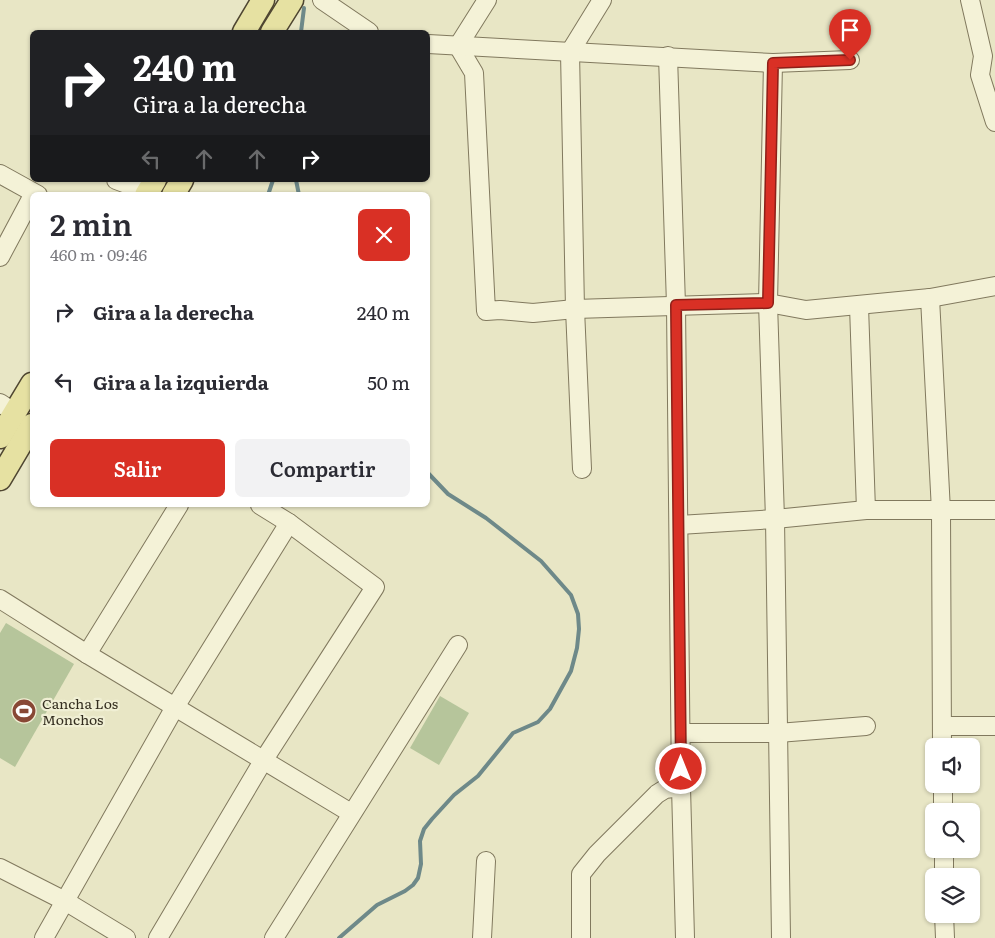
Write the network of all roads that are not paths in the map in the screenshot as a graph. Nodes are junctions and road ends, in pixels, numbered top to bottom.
1 (263, 0) edge
2 (292, 0) edge
3 (322, 0) edge
4 (487, 0) edge
5 (602, 0) edge
6 (970, 0) edge
7 (245, 30) edge
8 (273, 30) edge
9 (366, 30) edge
10 (430, 44) edge
11 (458, 46) junction
12 (570, 52) junction
13 (668, 56) junction
14 (850, 60) dead end
15 (773, 63) junction
16 (988, 72) edge
17 (995, 122) edge
18 (0, 174) edge
19 (124, 182) edge
20 (150, 189) edge
21 (36, 192) edge
22 (30, 203) edge
23 (0, 257) edge
24 (995, 286) edge
25 (930, 298) junction
26 (768, 303) junction
27 (676, 305) junction
28 (859, 306) junction
29 (575, 309) junction
30 (30, 388) edge
31 (16, 414) edge
32 (0, 437) edge
33 (582, 468) dead end
34 (0, 479) edge
35 (178, 507) edge
36 (263, 507) edge
37 (866, 510) junction
38 (995, 510) edge
39 (941, 511) junction
40 (775, 519) junction
41 (288, 524) junction
42 (678, 525) junction
43 (0, 599) edge
44 (458, 645) dead end
45 (87, 654) junction
46 (176, 707) junction
47 (866, 726) dead end
48 (942, 726) junction
49 (995, 726) edge
50 (681, 733) junction
51 (778, 733) junction
52 (942, 738) edge
53 (263, 761) junction
54 (680, 787) junction
55 (352, 813) junction
56 (486, 861) dead end
57 (0, 868) edge
58 (66, 901) junction
59 (944, 923) edge
60 (44, 938) edge
61 (126, 938) edge
62 (158, 938) edge
63 (274, 938) edge
64 (482, 938) edge
65 (581, 938) edge
66 (685, 938) edge
67 (781, 938) edge
68 (944, 938) edge
69 (949, 938) edge

1 - 7 main road
2 - 8 main road
3 - 9 street
4 - 11 street
5 - 12 street
6 - 16 street
10 - 11 street
11 - 12 street
11 - 29 street
12 - 13 street
12 - 29 street
13 - 15 street
13 - 27 street
14 - 15 street
15 - 26 street
16 - 17 street
18 - 21 street
19 - 20 street
22 - 23 street
24 - 25 street
25 - 28 street
25 - 39 street
26 - 27 street
26 - 28 street
26 - 40 street
27 - 29 street
27 - 42 street
28 - 37 street
29 - 33 street
30 - 31 main road
31 - 32 main road
31 - 34 main road
35 - 45 street
36 - 41 street
37 - 39 street
37 - 40 street
38 - 39 street
39 - 48 street
40 - 42 street
40 - 51 street
41 - 46 street
41 - 53 street
42 - 50 street
43 - 45 street
44 - 55 street
45 - 46 street
46 - 53 street
46 - 58 street
47 - 51 street
48 - 49 street
48 - 52 street
50 - 51 street
50 - 54 street
51 - 67 street
53 - 55 street
53 - 62 street
54 - 65 street
54 - 66 street
55 - 63 street
56 - 64 street
57 - 58 street
58 - 60 street
58 - 61 street
59 - 68 street
68 - 69 street

